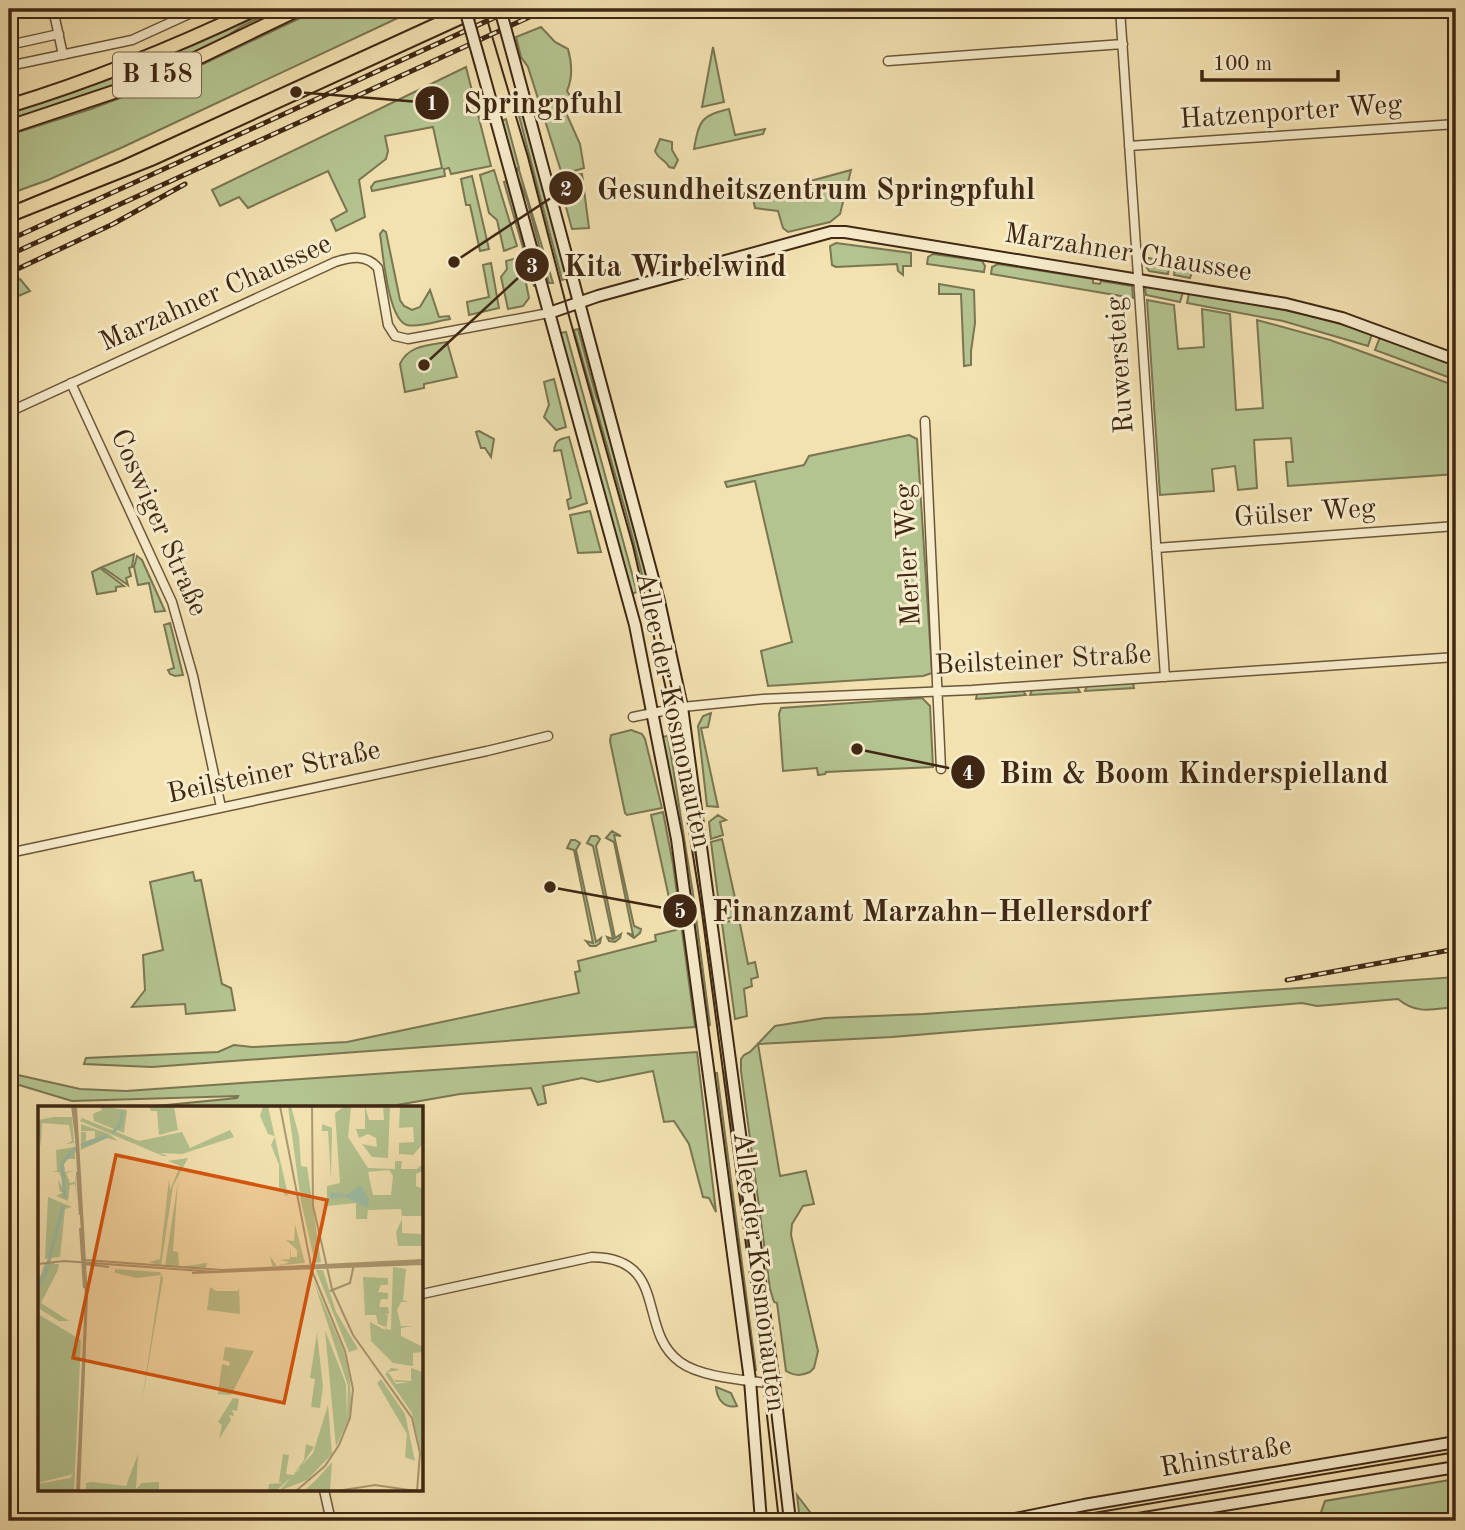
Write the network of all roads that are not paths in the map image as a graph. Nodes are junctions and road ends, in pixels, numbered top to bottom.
1 (53, 9) edge
2 (200, 9) edge
3 (255, 9) edge
4 (283, 9) edge
5 (299, 9) edge
6 (465, 9) edge
7 (500, 9) edge
8 (1121, 9) edge
9 (59, 34) junction
10 (230, 42) junction
11 (1123, 44) junction
12 (9, 45) edge
13 (63, 55) junction
14 (888, 61) dead end
15 (9, 66) edge
16 (9, 106) edge
17 (1456, 124) edge
18 (9, 127) edge
19 (1129, 146) junction
20 (1139, 279) junction
21 (578, 303) junction
22 (549, 313) junction
23 (1456, 360) edge
24 (71, 383) junction
25 (9, 412) edge
26 (925, 421) dead end
27 (1456, 526) edge
28 (1156, 548) junction
29 (1456, 657) edge
30 (1165, 677) junction
31 (939, 690) junction
32 (682, 707) junction
33 (652, 712) junction
34 (633, 717) dead end
35 (548, 736) dead end
36 (941, 769) dead end
37 (221, 807) junction
38 (9, 853) edge
39 (424, 1294) edge
40 (750, 1380) junction
41 (774, 1384) junction
42 (1456, 1442) edge
43 (1456, 1466) edge
44 (324, 1492) edge
45 (1141, 1520) edge
46 (331, 1521) edge
47 (761, 1521) edge
48 (790, 1521) edge
49 (1005, 1521) edge
50 (1126, 1521) edge

1 - 9 street
2 - 13 street
3 - 16 main road, B 158
4 - 10 main road
5 - 10 main road, B 158
6 - 22 main road, Allee der Kosmonauten, bridge
7 - 21 main road, Allee der Kosmonauten, bridge
8 - 11 street, Ruwersteig
9 - 12 street
9 - 13 street
10 - 18 main road, B 158
11 - 14 street
11 - 19 street, Ruwersteig
13 - 15 street
17 - 19 street, Hatzenporter Weg
19 - 20 street, Ruwersteig
20 - 21 main road, Marzahner Chaussee
20 - 23 main road, Marzahner Chaussee
20 - 28 street, Ruwersteig
21 - 22 main road, Marzahner Chaussee
21 - 32 main road, Allee der Kosmonauten
22 - 24 street, Marzahner Chaussee
22 - 33 main road, Allee der Kosmonauten
24 - 25 street, Marzahner Chaussee
24 - 37 street, Coswiger Straße
26 - 31 street, Merler Weg
27 - 28 street, Gülser Weg
28 - 30 street, Ruwersteig
29 - 30 street, Beilsteiner Straße
30 - 31 street, Beilsteiner Straße
31 - 32 street, Beilsteiner Straße
31 - 36 street, Merler Weg
32 - 33 street, Beilsteiner Straße
32 - 41 main road, Allee der Kosmonauten
33 - 34 street, Beilsteiner Straße
33 - 40 main road, Allee der Kosmonauten
35 - 37 street, Beilsteiner Straße
37 - 38 street, Beilsteiner Straße
39 - 40 street
40 - 41 street
40 - 47 main road, Allee der Kosmonauten
41 - 48 main road, Allee der Kosmonauten
42 - 49 main road, Rhinstraße
43 - 45 main road, Rhinstraße
44 - 46 street
45 - 50 main road, Rhinstraße

